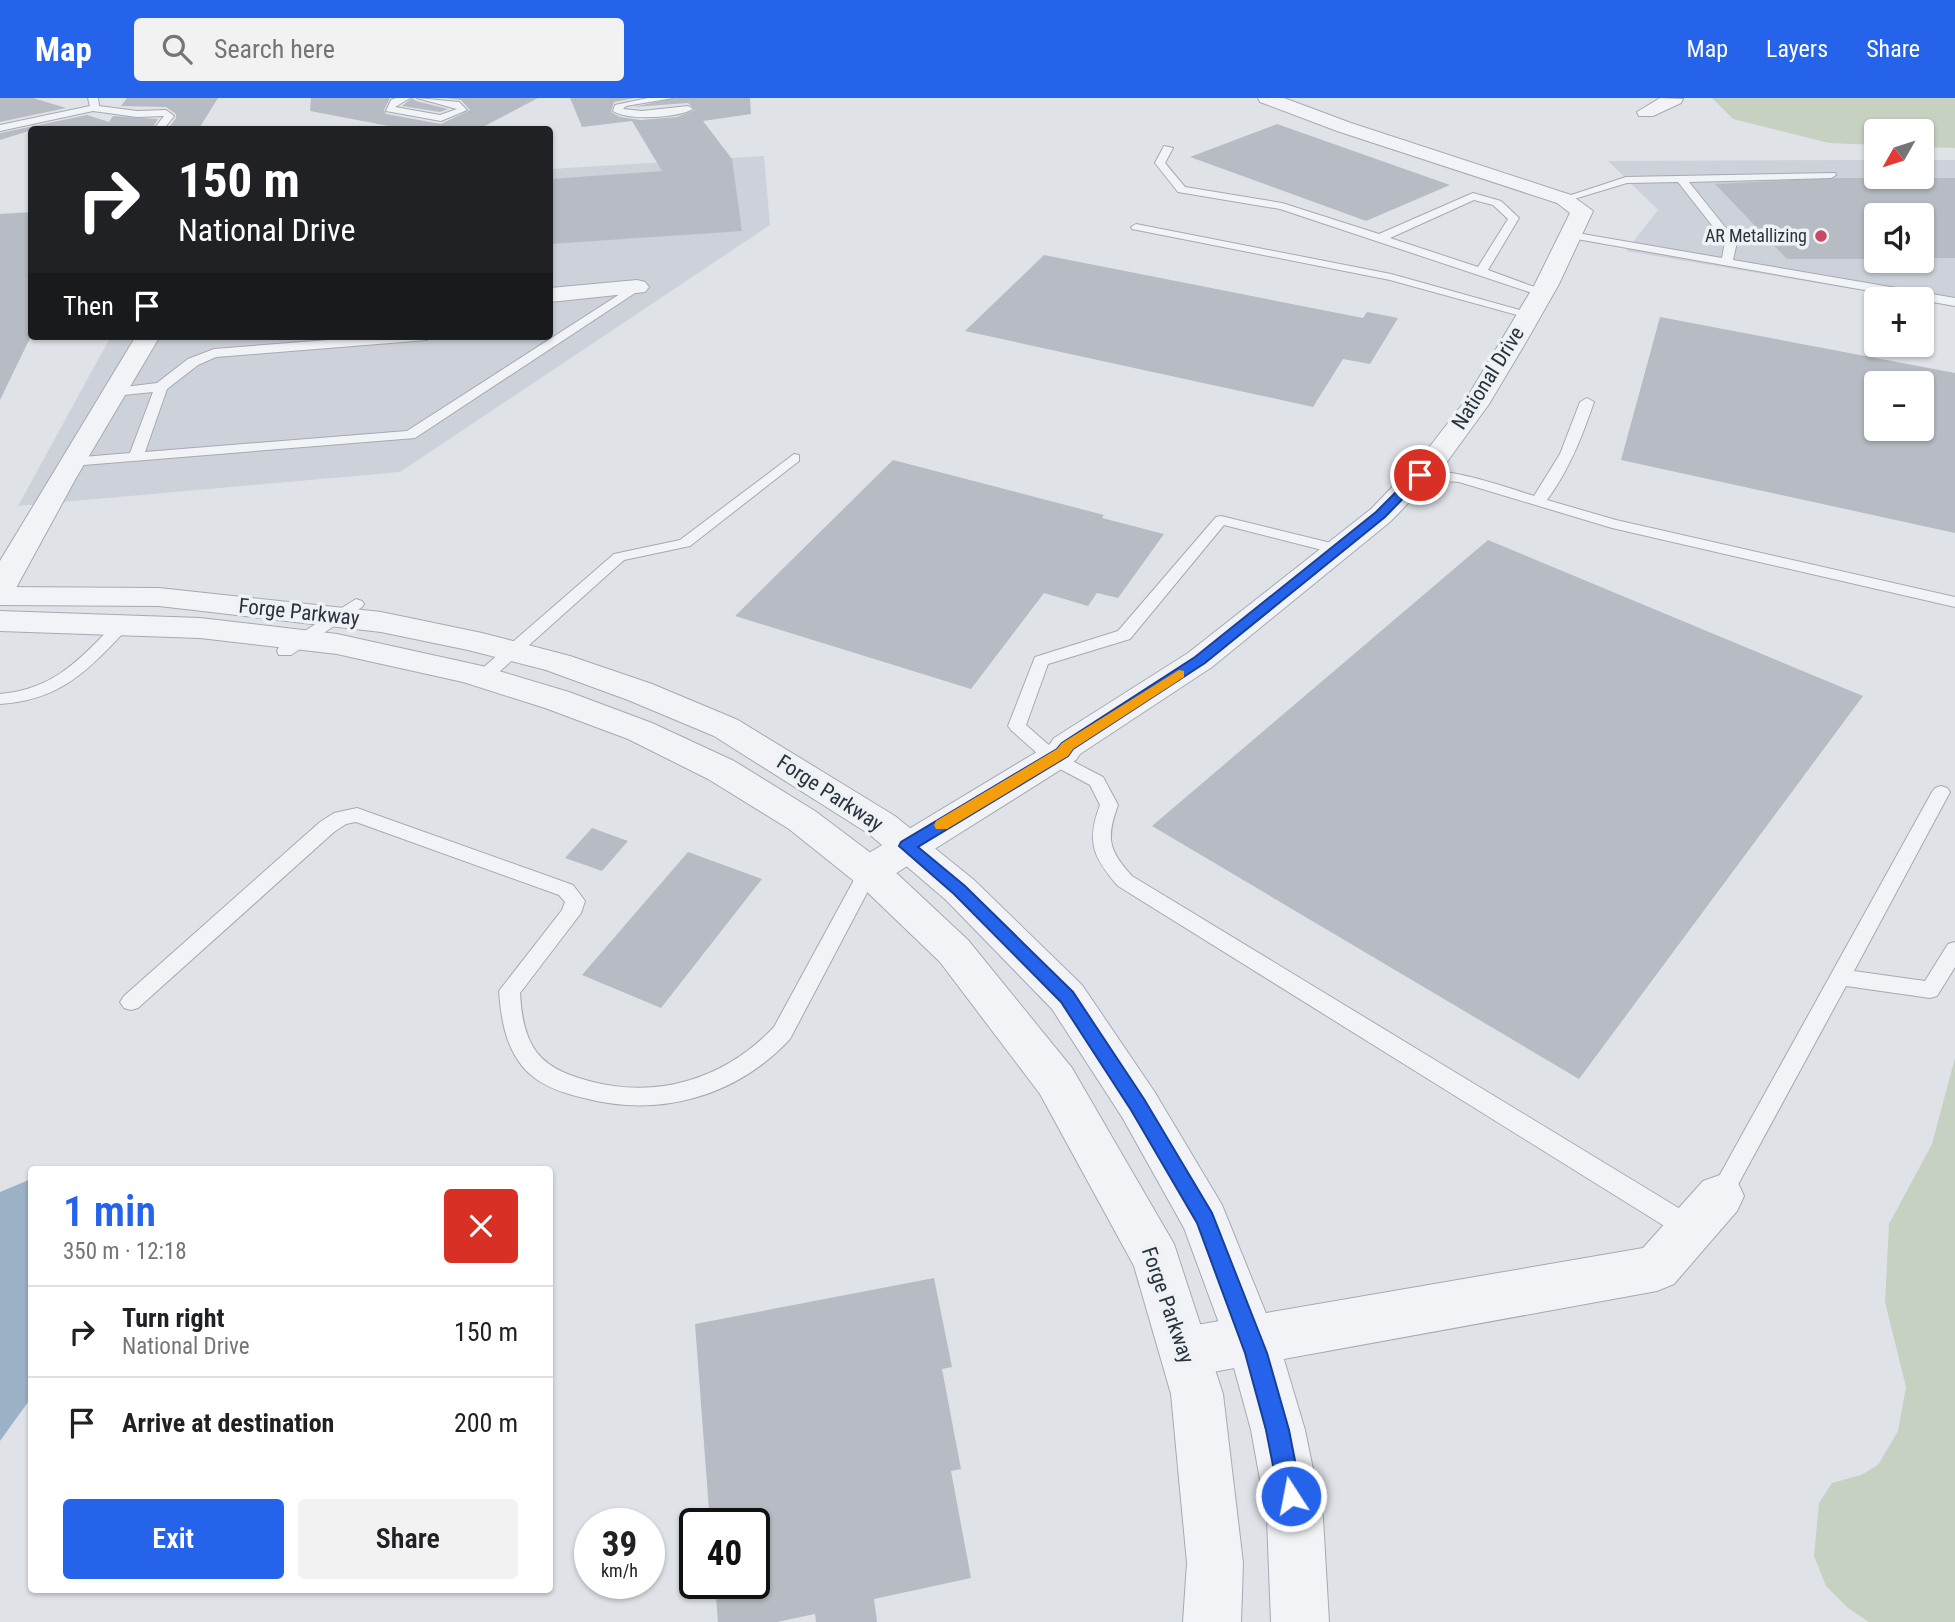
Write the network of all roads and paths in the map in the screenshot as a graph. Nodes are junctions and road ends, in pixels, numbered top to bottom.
1 (405, 98) edge
2 (423, 98) edge
3 (668, 98) edge
4 (679, 98) edge
5 (1267, 98) edge
6 (1669, 98) edge
7 (93, 103) edge
8 (1646, 112) dead end
9 (137, 114) junction
10 (0, 117) edge
11 (30, 120) junction
12 (125, 124) dead end
13 (161, 126) edge
14 (0, 128) edge
15 (1168, 148) dead end
16 (1831, 175) dead end
17 (1680, 177) junction
18 (1564, 199) junction
19 (1136, 226) dead end
20 (1571, 235) junction
21 (1380, 238) junction
22 (1727, 262) junction
23 (1481, 272) junction
24 (637, 287) joint
25 (553, 295) edge
26 (1955, 302) edge
27 (1535, 303) junction
28 (580, 324) junction
29 (553, 327) edge
30 (146, 340) edge
31 (374, 340) edge
32 (161, 387) junction
33 (114, 392) junction
34 (1587, 402) dead end
35 (136, 457) junction
36 (794, 458) dead end
37 (71, 462) junction
38 (1420, 475) junction
39 (1538, 501) junction
40 (1338, 550) junction
41 (0, 589) edge
42 (0, 596) edge
43 (1955, 602) edge
44 (347, 610) junction
45 (0, 621) edge
46 (122, 625) junction
47 (293, 646) junction
48 (512, 651) junction
49 (483, 677) junction
50 (0, 699) edge
51 (1054, 758) junction
52 (1941, 792) dead end
53 (907, 846) junction
54 (867, 872) junction
55 (1955, 950) edge
56 (1840, 977) junction
57 (131, 1002) dead end
58 (1705, 1212) junction
59 (1251, 1341) junction
60 (1185, 1352) junction
61 (1212, 1622) edge
62 (1300, 1622) edge

1 - 2 lane
3 - 4 lane
5 - 18 street
6 - 8 street
7 - 9 lane
7 - 11 lane
9 - 12 lane
9 - 13 lane
10 - 11 lane
11 - 14 lane
15 - 21 lane
16 - 17 lane
17 - 18 lane
17 - 22 lane
18 - 20 street, National Drive
19 - 27 lane
20 - 22 lane
20 - 27 street, National Drive
21 - 23 lane
21 - 23 lane
22 - 26 lane
23 - 27 lane
24 - 25 street
24 - 28 lane
27 - 38 street, National Drive
28 - 29 lane
28 - 35 lane
30 - 33 street
31 - 32 lane
32 - 33 lane
32 - 35 lane
33 - 37 street
34 - 39 lane
35 - 37 lane
36 - 48 lane
37 - 41 street
38 - 39 lane
38 - 40 street, National Drive
39 - 43 lane
40 - 51 street, National Drive
40 - 51 lane
42 - 44 street, Forge Parkway
44 - 47 lane
44 - 48 street, Forge Parkway
45 - 46 street, Forge Parkway
46 - 47 street, Forge Parkway
46 - 50 lane
47 - 49 street, Forge Parkway
48 - 49 lane
48 - 53 street, Forge Parkway
49 - 54 street, Forge Parkway
51 - 53 street, National Drive
51 - 58 lane
52 - 56 lane
53 - 54 street, National Drive
53 - 59 street, Forge Parkway
54 - 57 lane
54 - 60 street, Forge Parkway
55 - 56 lane
56 - 58 lane
58 - 59 street
59 - 60 street
59 - 62 street, Forge Parkway
60 - 61 street, Forge Parkway

